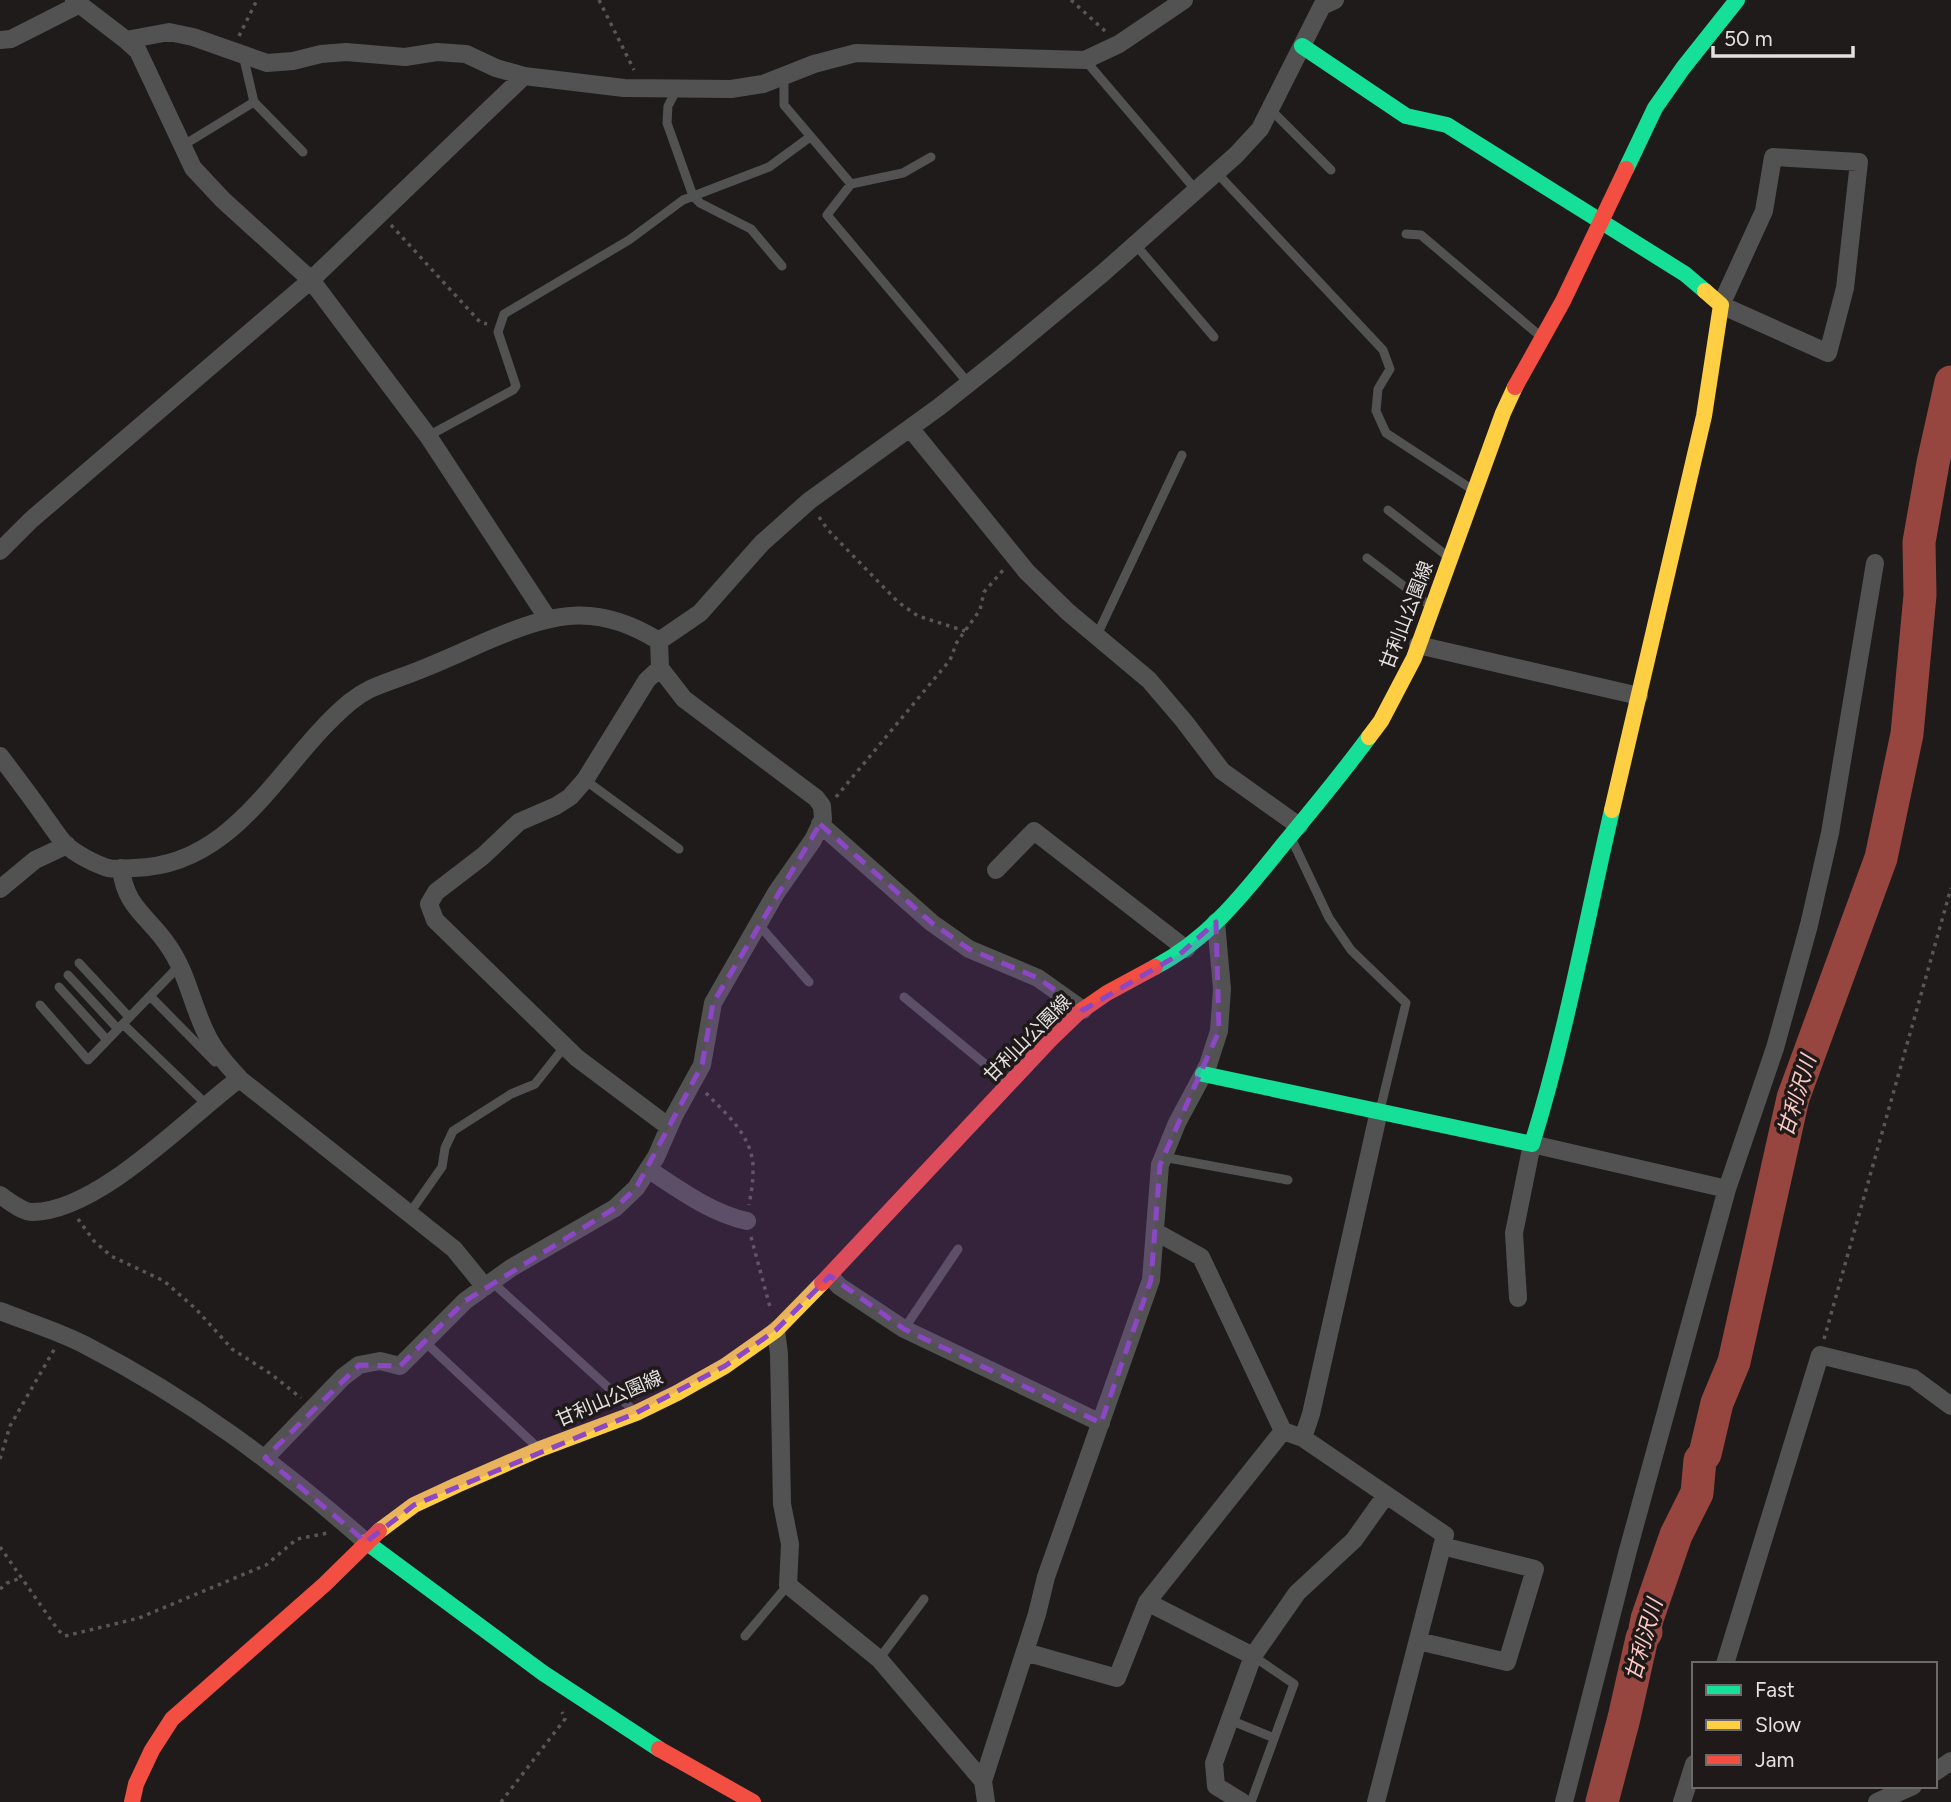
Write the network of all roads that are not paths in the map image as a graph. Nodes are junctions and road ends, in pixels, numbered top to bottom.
1 (1184, 0) edge
2 (1737, 0) edge
3 (1325, 2) edge
4 (76, 3) edge
5 (0, 40) edge
6 (126, 40) junction
7 (1302, 46) junction
8 (237, 53) junction
9 (1085, 60) junction
10 (524, 76) junction
11 (784, 76) junction
12 (677, 89) junction
13 (254, 102) junction
14 (1271, 110) junction
15 (810, 137) junction
16 (182, 146) junction
17 (303, 152) dead end
18 (931, 157) dead end
19 (1331, 170) dead end
20 (1216, 172) junction
21 (851, 184) junction
22 (1195, 189) junction
23 (693, 196) junction
24 (1599, 222) junction
25 (1406, 234) dead end
26 (1135, 244) junction
27 (782, 266) dead end
28 (312, 280) junction
29 (1721, 305) junction
30 (1214, 337) dead end
31 (1542, 338) junction
32 (969, 384) junction
33 (910, 428) junction
34 (428, 436) junction
35 (1182, 455) dead end
36 (1476, 492) junction
37 (1388, 510) dead end
38 (0, 551) edge
39 (1367, 558) dead end
40 (1450, 558) junction
41 (1875, 563) dead end
42 (1432, 607) junction
43 (548, 619) junction
44 (1097, 635) junction
45 (659, 640) junction
46 (1418, 645) junction
47 (660, 668) junction
48 (1639, 695) junction
49 (0, 756) edge
50 (585, 780) junction
51 (821, 815) junction
52 (1295, 831) junction
53 (67, 845) junction
54 (679, 849) dead end
55 (121, 868) junction
56 (996, 870) dead end
57 (0, 889) edge
58 (1216, 922) junction
59 (759, 925) junction
60 (1186, 950) junction
61 (79, 963) dead end
62 (180, 965) junction
63 (68, 975) dead end
64 (809, 982) dead end
65 (59, 987) dead end
66 (150, 996) junction
67 (904, 997) dead end
68 (40, 1005) dead end
69 (1083, 1010) junction
70 (124, 1023) junction
71 (107, 1040) junction
72 (565, 1046) junction
73 (1203, 1074) junction
74 (238, 1081) junction
75 (1010, 1085) junction
76 (206, 1104) junction
77 (1380, 1111) junction
78 (669, 1127) junction
79 (1532, 1144) junction
80 (1163, 1157) junction
81 (648, 1169) junction
82 (1288, 1180) dead end
83 (1727, 1189) junction
84 (0, 1195) edge
85 (409, 1214) junction
86 (747, 1221) road end
87 (1156, 1232) junction
88 (958, 1249) dead end
89 (830, 1276) junction
90 (489, 1284) junction
91 (1518, 1298) dead end
92 (0, 1311) edge
93 (904, 1329) junction
94 (776, 1330) junction
95 (425, 1342) junction
96 (1951, 1406) edge
97 (636, 1413) junction
98 (1101, 1423) junction
99 (1283, 1431) junction
100 (1303, 1438) junction
101 (540, 1449) junction
102 (265, 1458) junction
103 (1386, 1494) junction
104 (366, 1542) junction
105 (1442, 1546) junction
106 (788, 1585) junction
107 (924, 1599) dead end
108 (1147, 1602) junction
109 (745, 1636) dead end
110 (1418, 1641) junction
111 (1025, 1652) junction
112 (1253, 1656) junction
113 (879, 1660) junction
114 (1726, 1662) edge
115 (1230, 1720) junction
116 (1274, 1738) junction
117 (1692, 1770) edge
118 (983, 1781) junction
119 (1908, 1788) edge
120 (132, 1802) edge
121 (753, 1802) edge
122 (986, 1802) edge
123 (1242, 1802) edge
124 (1251, 1802) edge
125 (1376, 1802) edge
126 (1563, 1802) edge
127 (1682, 1802) edge
128 (1877, 1802) edge

1 - 9 street
2 - 24 main road, 甘利山公園線
3 - 7 street
4 - 5 street
4 - 6 street
6 - 8 street
6 - 16 street
7 - 14 street
7 - 24 main road
8 - 10 street
8 - 13 lane
9 - 11 street
9 - 22 lane
10 - 12 street
10 - 28 street
11 - 12 street
11 - 15 lane
12 - 23 lane
13 - 16 lane
13 - 17 lane
14 - 19 lane
14 - 20 street
15 - 21 lane
15 - 23 lane
16 - 28 street
18 - 21 lane
20 - 22 street
20 - 36 lane
21 - 32 lane
22 - 26 street
23 - 27 lane
23 - 34 lane
24 - 29 main road
24 - 31 main road, 甘利山公園線
25 - 31 lane
26 - 30 lane
26 - 32 street
28 - 34 street
28 - 38 street
29 - 29 street
29 - 48 main road
31 - 36 main road, 甘利山公園線
32 - 33 street
33 - 44 street
33 - 45 street
34 - 43 street
35 - 44 lane
36 - 40 main road, 甘利山公園線
37 - 40 lane
39 - 42 lane
40 - 42 main road, 甘利山公園線
41 - 83 street
42 - 46 main road, 甘利山公園線
43 - 45 street
43 - 55 street
44 - 52 street
45 - 47 street
46 - 48 street
46 - 52 main road, 甘利山公園線
47 - 50 street
47 - 51 street
48 - 79 main road
49 - 53 street
50 - 54 lane
50 - 72 street
51 - 59 street
51 - 69 street
52 - 58 main road, 甘利山公園線
52 - 77 lane
53 - 55 street
53 - 57 street
55 - 62 street
56 - 60 street
58 - 60 main road, 甘利山公園線
58 - 73 street
59 - 64 lane
59 - 78 street
60 - 69 main road, 甘利山公園線
61 - 70 lane
62 - 66 lane
62 - 74 street
63 - 70 lane
65 - 71 lane
66 - 70 lane
66 - 74 lane
67 - 75 lane
68 - 71 lane
69 - 75 main road, 甘利山公園線
70 - 71 lane
70 - 76 lane
72 - 78 street
72 - 85 lane
73 - 77 main road
73 - 80 street
74 - 76 street
74 - 85 street
75 - 89 main road, 甘利山公園線
76 - 84 street
77 - 79 main road
77 - 100 street
78 - 81 street
79 - 83 street
79 - 91 street
80 - 82 lane
80 - 87 street
81 - 86 street
81 - 90 street
83 - 126 street
85 - 90 street
87 - 98 street
87 - 99 street
88 - 93 lane
89 - 93 street
89 - 94 main road, 甘利山公園線
90 - 95 street
90 - 97 lane
92 - 102 street
93 - 98 street
94 - 97 main road, 甘利山公園線
94 - 106 street
95 - 101 lane
95 - 102 street
96 - 114 street
97 - 101 main road, 甘利山公園線
98 - 111 street
99 - 100 street
99 - 108 street
100 - 103 street
101 - 104 main road, 甘利山公園線
102 - 104 street
103 - 105 street
103 - 112 street
104 - 120 main road, 甘利山公園線
104 - 121 main road
105 - 110 street
105 - 110 street
106 - 109 lane
106 - 113 street
107 - 113 lane
108 - 111 street
108 - 112 street
110 - 125 street
111 - 118 street
112 - 115 street
112 - 116 lane
113 - 118 street
115 - 116 lane
115 - 123 street
116 - 124 lane
117 - 127 street
118 - 122 street
119 - 128 street

